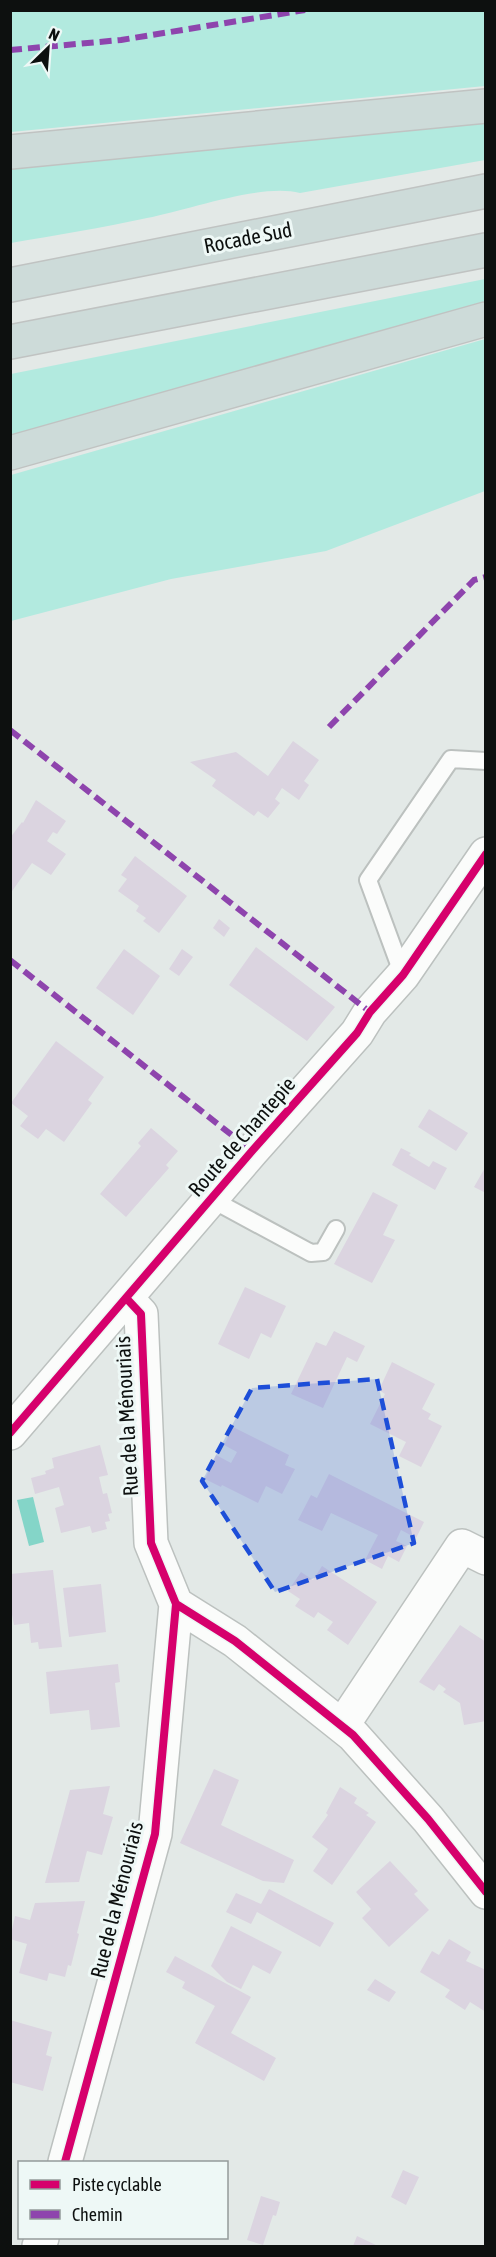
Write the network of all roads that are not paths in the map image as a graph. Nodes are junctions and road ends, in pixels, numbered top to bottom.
1 (486, 105) edge
2 (10, 152) edge
3 (486, 191) edge
4 (486, 250) edge
5 (10, 285) edge
6 (486, 319) edge
7 (10, 342) edge
8 (10, 453) edge
9 (486, 760) edge
10 (486, 854) edge
11 (403, 975) junction
12 (212, 1199) junction
13 (336, 1228) dead end
14 (127, 1299) junction
15 (10, 1433) edge
16 (486, 1557) edge
17 (176, 1604) junction
18 (342, 1726) junction
19 (486, 1892) edge
20 (66, 2161) edge

1 - 2 highway
3 - 5 highway, Rocade Sud
4 - 7 highway
6 - 8 highway
9 - 11 lane
10 - 11 street, Route de Chantepie
11 - 12 street, Route de Chantepie
12 - 13 lane
12 - 14 street, Route de Chantepie
14 - 15 street, Route de Chantepie
14 - 17 street, Rue de la Ménouriais
16 - 18 street
17 - 18 street
17 - 20 street, Rue de la Ménouriais
18 - 19 street

